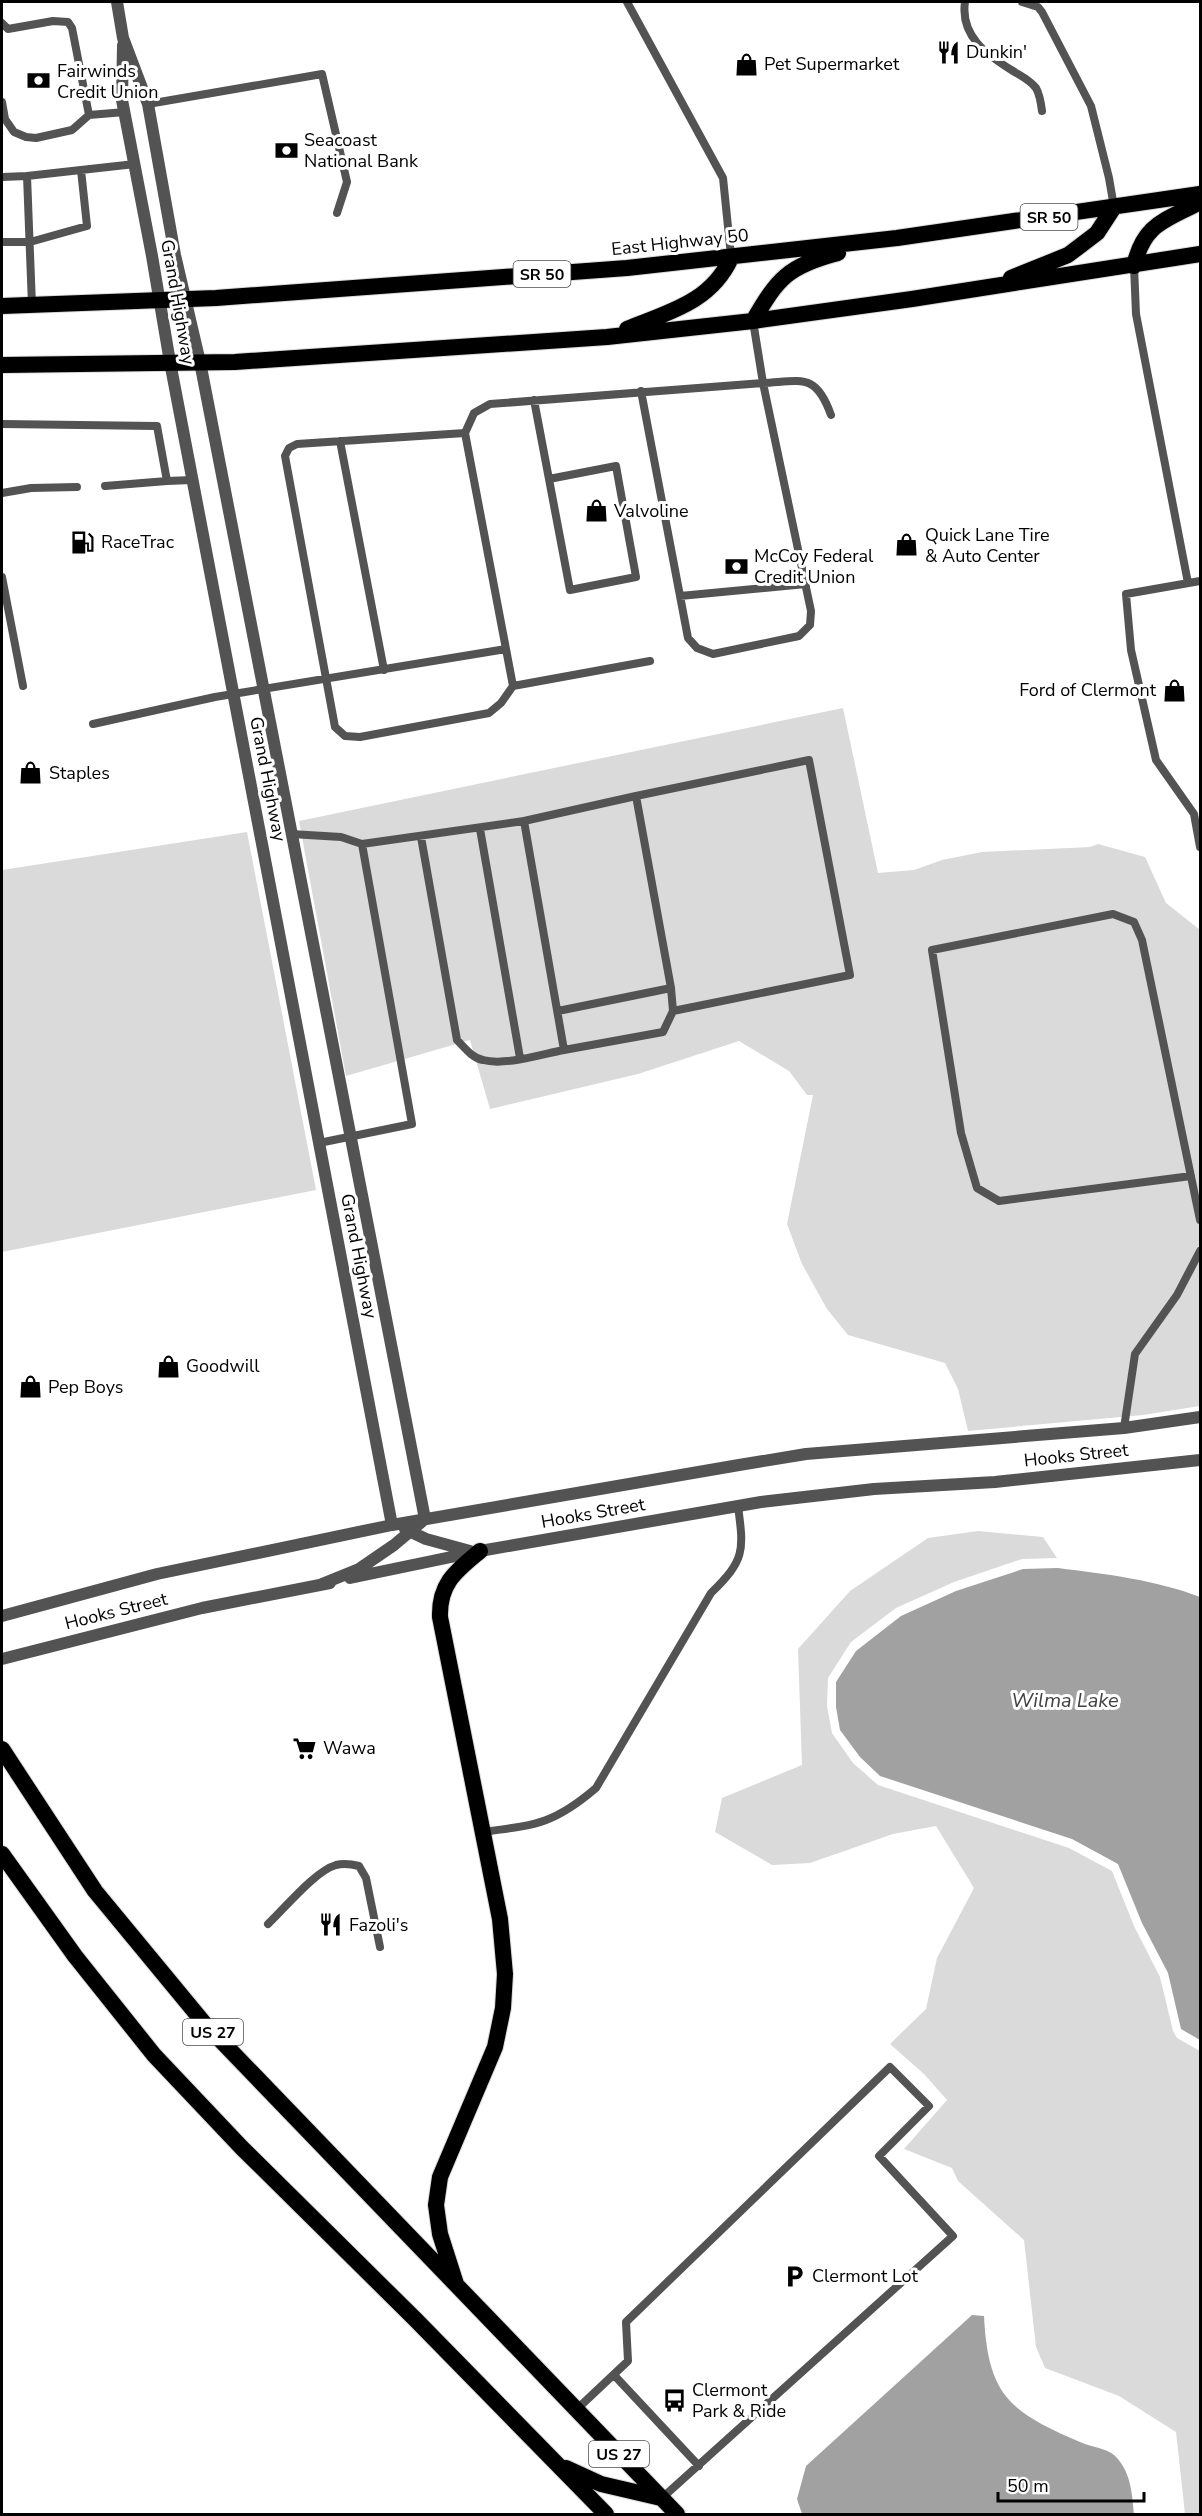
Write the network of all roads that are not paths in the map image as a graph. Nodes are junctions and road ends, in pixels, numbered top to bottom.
1 (117, 2) edge
2 (627, 2) edge
3 (965, 2) edge
4 (1022, 2) edge
5 (2, 26) edge
6 (123, 38) junction
7 (2, 102) edge
8 (148, 104) junction
9 (1042, 111) dead end
10 (125, 112) junction
11 (89, 115) junction
12 (135, 165) junction
13 (81, 170) junction
14 (27, 176) junction
15 (2, 177) edge
16 (1200, 194) edge
17 (1200, 202) edge
18 (1114, 207) junction
19 (337, 213) dead end
20 (897, 237) junction
21 (2, 242) edge
22 (30, 242) junction
23 (1200, 254) edge
24 (731, 258) junction
25 (1134, 266) junction
26 (986, 289) junction
27 (186, 299) junction
28 (160, 300) junction
29 (32, 305) junction
30 (2, 306) edge
31 (753, 321) junction
32 (607, 337) junction
33 (170, 362) junction
34 (200, 362) junction
35 (2, 365) edge
36 (763, 382) junction
37 (641, 392) junction
38 (534, 400) junction
39 (831, 415) dead end
40 (2, 424) edge
41 (465, 433) junction
42 (340, 441) junction
43 (549, 479) junction
44 (192, 480) junction
45 (167, 481) junction
46 (105, 486) dead end
47 (77, 487) dead end
48 (2, 493) edge
49 (2, 577) edge
50 (1200, 581) edge
51 (1188, 583) junction
52 (806, 584) junction
53 (680, 596) junction
54 (506, 649) junction
55 (650, 660) dead end
56 (384, 670) junction
57 (325, 680) junction
58 (23, 686) dead end
59 (513, 686) junction
60 (263, 689) junction
61 (233, 694) junction
62 (93, 724) dead end
63 (636, 796) junction
64 (524, 821) junction
65 (480, 828) junction
66 (291, 834) junction
67 (421, 837) junction
68 (362, 844) junction
69 (1200, 847) edge
70 (671, 988) junction
71 (558, 1011) junction
72 (672, 1011) junction
73 (564, 1050) junction
74 (520, 1058) junction
75 (350, 1137) junction
76 (319, 1143) junction
77 (1191, 1176) junction
78 (1200, 1220) edge
79 (1200, 1251) edge
80 (1200, 1417) edge
81 (1124, 1428) junction
82 (1200, 1460) edge
83 (738, 1506) junction
84 (425, 1519) junction
85 (392, 1525) junction
86 (411, 1531) junction
87 (480, 1551) junction
88 (322, 1584) junction
89 (2, 1616) edge
90 (2, 1659) edge
91 (2, 1749) edge
92 (482, 1832) junction
93 (2, 1854) edge
94 (268, 1924) dead end
95 (380, 1947) dead end
96 (457, 2288) junction
97 (614, 2375) junction
98 (576, 2410) junction
99 (558, 2464) junction
100 (699, 2466) junction
101 (662, 2498) junction
102 (606, 2514) edge
103 (677, 2514) edge

1 - 6 street, Grand Highway
2 - 24 lane
3 - 9 lane
4 - 18 lane
5 - 11 lane
6 - 8 street, Grand Highway
6 - 10 street, Grand Highway
7 - 11 lane
8 - 19 lane
8 - 27 street, Grand Highway
10 - 11 lane
10 - 12 street, Grand Highway
12 - 13 lane
12 - 28 street, Grand Highway
13 - 14 lane
13 - 22 lane
14 - 15 lane
14 - 22 lane
16 - 18 highway, East Highway 50 / SR 50
17 - 25 highway
18 - 20 highway, East Highway 50 / SR 50
18 - 26 highway
20 - 24 highway, East Highway 50 / SR 50
20 - 31 highway
21 - 22 lane
22 - 29 lane
23 - 25 highway
24 - 27 highway, East Highway 50 / SR 50
24 - 32 highway
25 - 26 highway
25 - 51 lane
26 - 31 highway
27 - 28 highway, East Highway 50 / SR 50
27 - 34 street, Grand Highway
28 - 29 highway, SR 50
28 - 33 street, Grand Highway
29 - 30 highway, SR 50
31 - 32 highway
31 - 36 lane
32 - 34 highway
33 - 34 highway
33 - 35 highway
33 - 44 street, Grand Highway
34 - 60 street, Grand Highway
36 - 37 lane
36 - 39 lane
36 - 52 lane
37 - 38 lane
37 - 53 lane
38 - 41 lane
38 - 43 lane
40 - 45 lane
41 - 42 lane
41 - 54 lane
42 - 56 lane
42 - 57 lane
43 - 43 lane
44 - 45 lane
44 - 61 street, Grand Highway
45 - 46 lane
47 - 48 lane
49 - 58 lane
50 - 51 lane
51 - 69 lane
52 - 53 lane
52 - 53 lane
54 - 56 lane
54 - 59 lane
55 - 59 lane
56 - 57 lane
57 - 59 lane
57 - 60 lane
60 - 61 lane
60 - 66 street, Grand Highway
61 - 62 lane
61 - 76 street, Grand Highway
63 - 64 lane
63 - 70 lane
63 - 72 lane
64 - 65 lane
64 - 71 lane
65 - 67 lane
65 - 74 lane
66 - 68 lane
66 - 75 street, Grand Highway
67 - 68 lane
67 - 74 lane
68 - 75 lane
70 - 71 lane
70 - 72 lane
71 - 73 lane
72 - 73 lane
73 - 74 lane
75 - 76 lane
75 - 84 street, Grand Highway
76 - 85 street, Grand Highway
77 - 77 lane
77 - 78 lane
79 - 81 lane
80 - 81 street, Hooks Street
81 - 84 street, Hooks Street
82 - 83 street, Hooks Street
83 - 87 street, Hooks Street
83 - 92 lane
84 - 85 street, Hooks Street
84 - 86 street
85 - 86 street
85 - 89 street, Hooks Street
86 - 87 street
86 - 88 street
87 - 88 street, Hooks Street
87 - 92 highway
88 - 90 street, Hooks Street
91 - 96 highway, US 27
92 - 96 highway
93 - 99 highway, US 27
94 - 95 lane
96 - 98 highway, US 27
97 - 98 lane
97 - 100 lane
97 - 100 lane
98 - 101 highway, US 27
99 - 101 highway
99 - 102 highway, US 27
100 - 101 lane
101 - 103 highway, US 27

